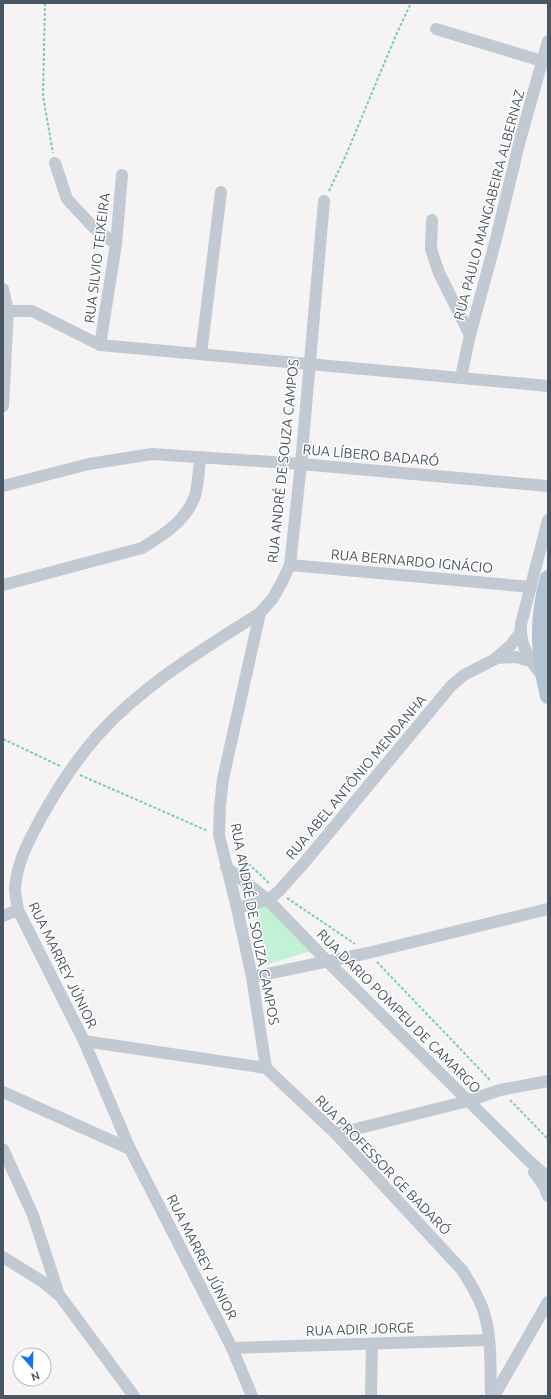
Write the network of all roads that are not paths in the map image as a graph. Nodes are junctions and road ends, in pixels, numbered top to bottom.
1 (436, 29) dead end
2 (548, 41) edge
3 (542, 61) junction
4 (55, 163) road end
5 (122, 175) dead end
6 (221, 192) dead end
7 (324, 201) road end
8 (432, 220) dead end
9 (116, 244) junction
10 (3, 289) edge
11 (5, 312) edge
12 (470, 334) junction
13 (100, 345) junction
14 (202, 354) junction
15 (309, 363) junction
16 (461, 377) junction
17 (548, 386) edge
18 (3, 406) edge
19 (200, 458) junction
20 (301, 464) junction
21 (3, 486) edge
22 (548, 486) edge
23 (548, 520) edge
24 (290, 565) junction
25 (548, 578) edge
26 (3, 586) edge
27 (531, 587) junction
28 (260, 612) junction
29 (520, 633) junction
30 (495, 659) junction
31 (530, 661) junction
32 (545, 680) junction
33 (548, 696) edge
34 (226, 867) junction
35 (268, 900) junction
36 (237, 908) junction
37 (548, 909) edge
38 (18, 910) junction
39 (3, 916) edge
40 (326, 961) junction
41 (252, 977) junction
42 (84, 1041) junction
43 (266, 1068) junction
44 (548, 1081) edge
45 (3, 1092) edge
46 (468, 1101) junction
47 (336, 1134) junction
48 (3, 1149) edge
49 (130, 1149) junction
50 (525, 1157) junction
51 (548, 1178) edge
52 (548, 1196) edge
53 (3, 1257) edge
54 (60, 1296) junction
55 (548, 1302) edge
56 (488, 1340) junction
57 (372, 1344) junction
58 (232, 1348) junction
59 (134, 1396) edge
60 (252, 1396) edge
61 (371, 1396) edge
62 (491, 1396) edge
63 (494, 1396) edge

1 - 3 street
2 - 3 street, RUA PAULO MANGABEIRA ALBERNAZ
3 - 12 street, RUA PAULO MANGABEIRA ALBERNAZ
4 - 9 street
5 - 9 street, RUA SILVIO TEIXEIRA
6 - 14 street
7 - 15 street, RUA ANDRÉ DE SOUZA CAMPOS
8 - 12 street
9 - 13 street, RUA SILVIO TEIXEIRA
10 - 11 street
11 - 13 street
11 - 18 street
12 - 16 street, RUA PAULO MANGABEIRA ALBERNAZ
13 - 14 street
14 - 15 street
15 - 16 street
15 - 20 street, RUA ANDRÉ DE SOUZA CAMPOS
16 - 17 street
19 - 20 street, RUA LÍBERO BADARÓ
19 - 21 street, RUA LÍBERO BADARÓ
19 - 26 street
20 - 22 street, RUA LÍBERO BADARÓ
20 - 24 street, RUA ANDRÉ DE SOUZA CAMPOS
23 - 27 street
24 - 27 street, RUA BERNARDO IGNÁCIO
24 - 28 street, RUA ANDRÉ DE SOUZA CAMPOS
25 - 32 main road
27 - 29 street
28 - 34 street, RUA ANDRÉ DE SOUZA CAMPOS
28 - 38 street, RUA MARREY JÚNIOR
29 - 30 street, RUA ABEL ANTÔNIO MENDANHA
29 - 31 street
30 - 31 street, RUA ABEL ANTÔNIO MENDANHA
30 - 35 street, RUA ABEL ANTÔNIO MENDANHA
31 - 32 street
32 - 33 main road
34 - 35 street, RUA DARIO POMPEU DE CAMARGO
34 - 36 street, RUA ANDRÉ DE SOUZA CAMPOS
35 - 36 street, RUA ABEL ANTÔNIO MENDANHA
35 - 40 street, RUA DARIO POMPEU DE CAMARGO
36 - 41 street, RUA ANDRÉ DE SOUZA CAMPOS
37 - 40 street
38 - 39 street
38 - 42 street, RUA MARREY JÚNIOR
40 - 41 street
40 - 46 street, RUA DARIO POMPEU DE CAMARGO
41 - 43 street, RUA ANDRÉ DE SOUZA CAMPOS
42 - 43 street
42 - 49 street, RUA MARREY JÚNIOR
43 - 47 street, RUA PROFESSOR GE BADARÓ
44 - 46 street
45 - 49 street
46 - 47 street
46 - 50 street, RUA DARIO POMPEU DE CAMARGO
47 - 56 street, RUA PROFESSOR GE BADARÓ
48 - 54 street
49 - 58 street, RUA MARREY JÚNIOR
50 - 51 street, RUA DARIO POMPEU DE CAMARGO
50 - 52 street
53 - 54 street
54 - 59 street
55 - 63 street
56 - 57 street, RUA ADIR JORGE
56 - 62 street, RUA PROFESSOR GE BADARÓ
57 - 58 street, RUA ADIR JORGE
57 - 61 street
58 - 60 street, RUA MARREY JÚNIOR

